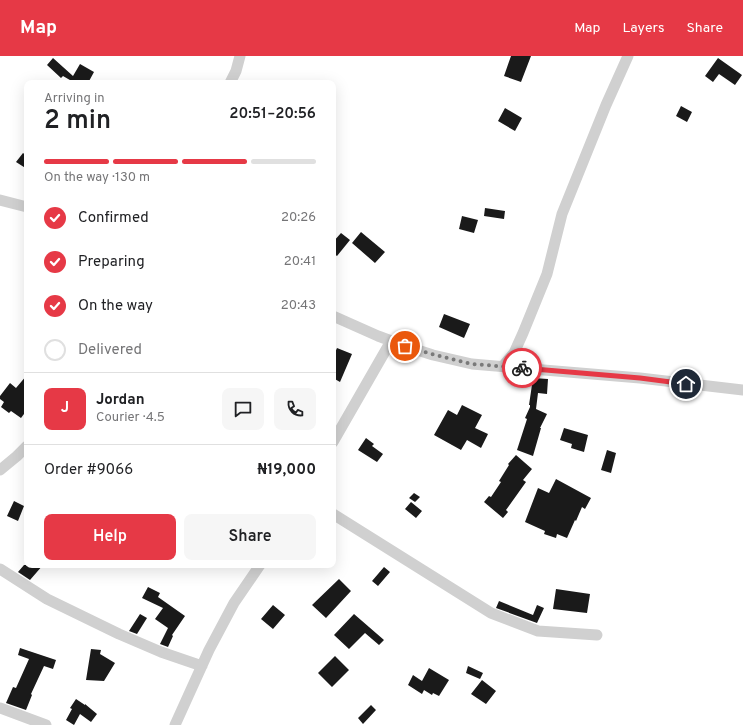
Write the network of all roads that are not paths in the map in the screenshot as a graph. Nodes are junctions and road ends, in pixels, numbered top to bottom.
1 (240, 56) edge
2 (628, 56) edge
3 (232, 80) edge
4 (0, 200) edge
5 (24, 206) edge
6 (336, 317) edge
7 (391, 341) junction
8 (503, 366) junction
9 (743, 390) edge
10 (336, 437) edge
11 (24, 449) edge
12 (0, 470) edge
13 (336, 516) edge
14 (258, 568) edge
15 (0, 569) edge
16 (597, 635) dead end
17 (202, 666) junction
18 (0, 708) edge
19 (46, 725) edge
20 (175, 725) edge

1 - 3 street
2 - 8 street
4 - 5 street
6 - 7 street
7 - 8 street
7 - 10 street
8 - 9 street
11 - 12 street
13 - 16 street
14 - 17 street
15 - 17 street
17 - 20 street
18 - 19 street

